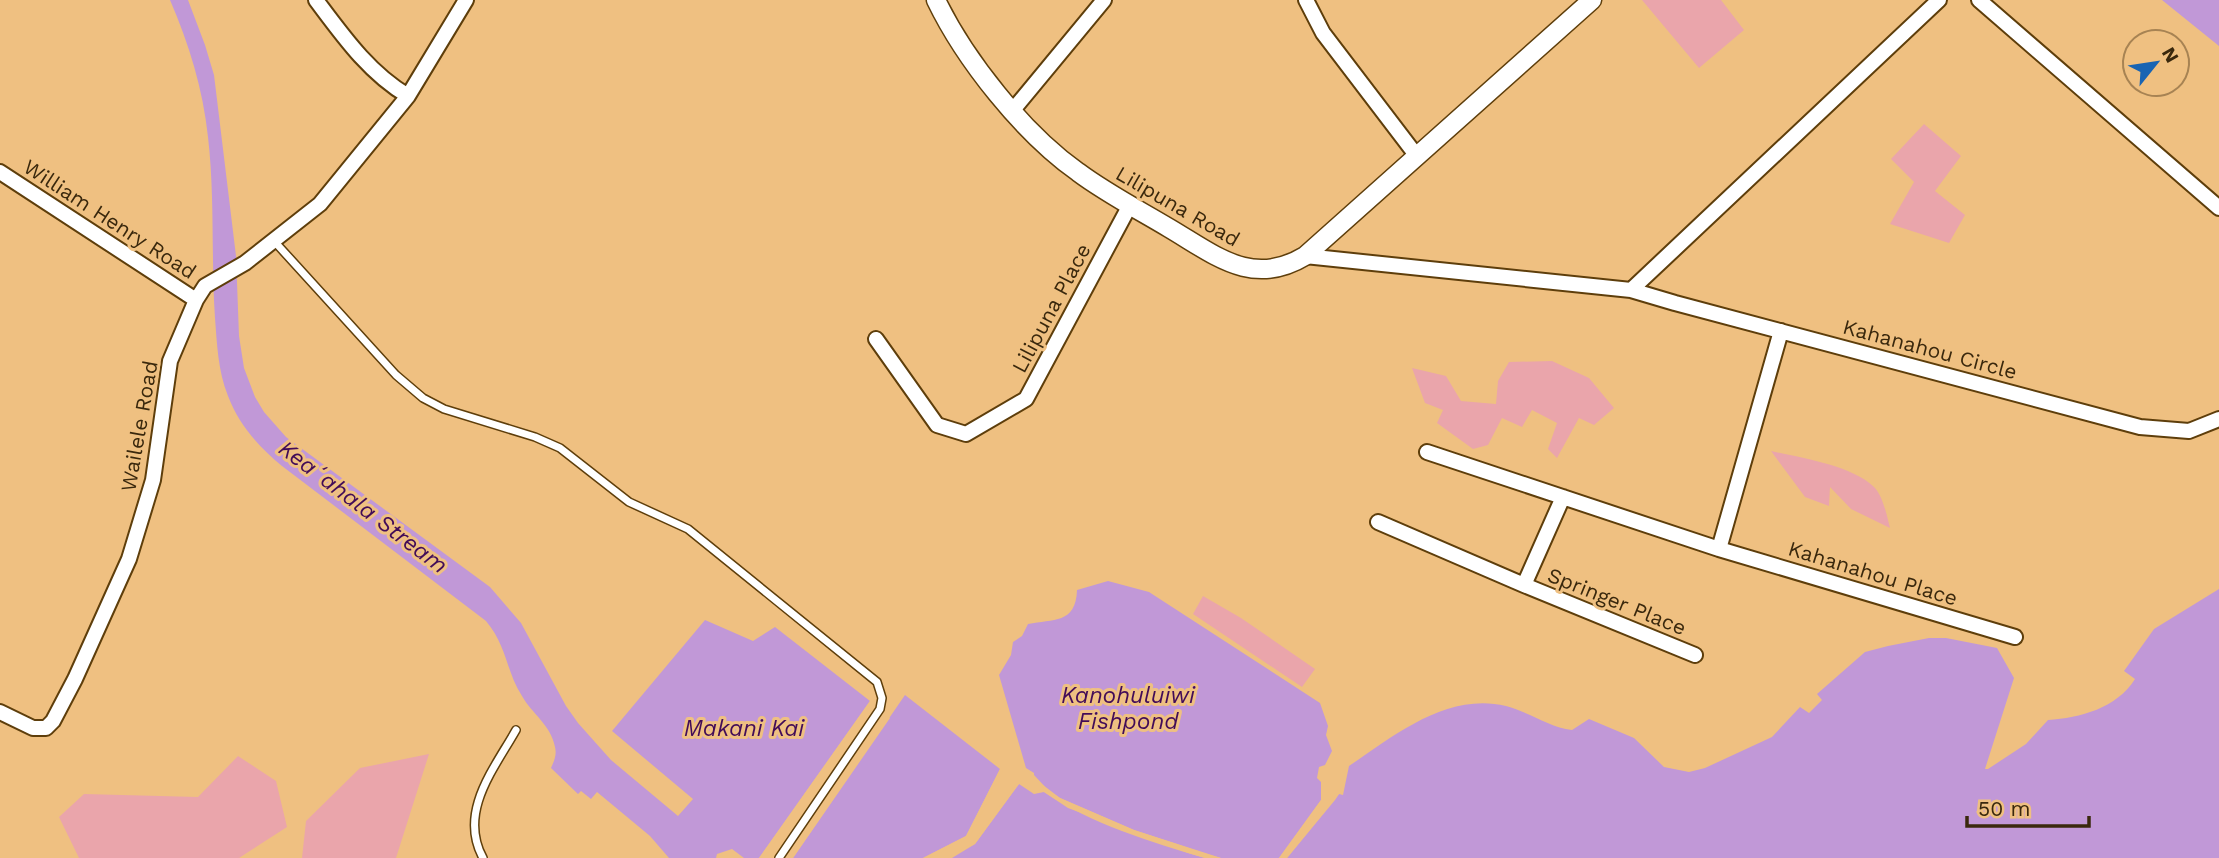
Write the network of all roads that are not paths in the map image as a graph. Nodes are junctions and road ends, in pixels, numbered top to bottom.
1 (316, 0) edge
2 (466, 0) edge
3 (936, 0) edge
4 (1104, 0) edge
5 (1306, 0) edge
6 (1592, 0) edge
7 (1939, 0) edge
8 (1979, 0) edge
9 (408, 96) junction
10 (1013, 110) junction
11 (1416, 155) junction
12 (0, 172) edge
13 (1130, 205) junction
14 (2219, 208) edge
15 (274, 242) junction
16 (1306, 256) junction
17 (1631, 290) junction
18 (196, 300) junction
19 (1782, 331) junction
20 (876, 339) dead end
21 (2219, 419) edge
22 (1427, 453) dead end
23 (1563, 497) junction
24 (1378, 522) dead end
25 (1719, 549) junction
26 (1524, 585) junction
27 (2015, 637) dead end
28 (1695, 655) dead end
29 (0, 712) edge
30 (516, 730) dead end
31 (483, 858) edge
32 (779, 858) edge

1 - 9 street
2 - 9 street, Wailele Road
3 - 10 street, Lilipuna Road
4 - 10 street
5 - 11 street
6 - 11 street, Lilipuna Road
7 - 17 street
8 - 14 street
9 - 15 street, Wailele Road
10 - 13 street, Lilipuna Road
11 - 16 street, Lilipuna Road
12 - 18 street, William Henry Road
13 - 16 street, Lilipuna Road
13 - 20 street, Lilipuna Place
15 - 18 street, Wailele Road
15 - 32 lane
16 - 17 street, Kahanahou Circle
17 - 19 street, Kahanahou Circle
18 - 29 street, Wailele Road
19 - 21 street, Kahanahou Circle
19 - 25 street
22 - 23 street, Kahanahou Place
23 - 25 street, Kahanahou Place
23 - 26 street, Springer Place
24 - 26 street, Springer Place
25 - 27 street, Kahanahou Place
26 - 28 street, Springer Place
30 - 31 lane

